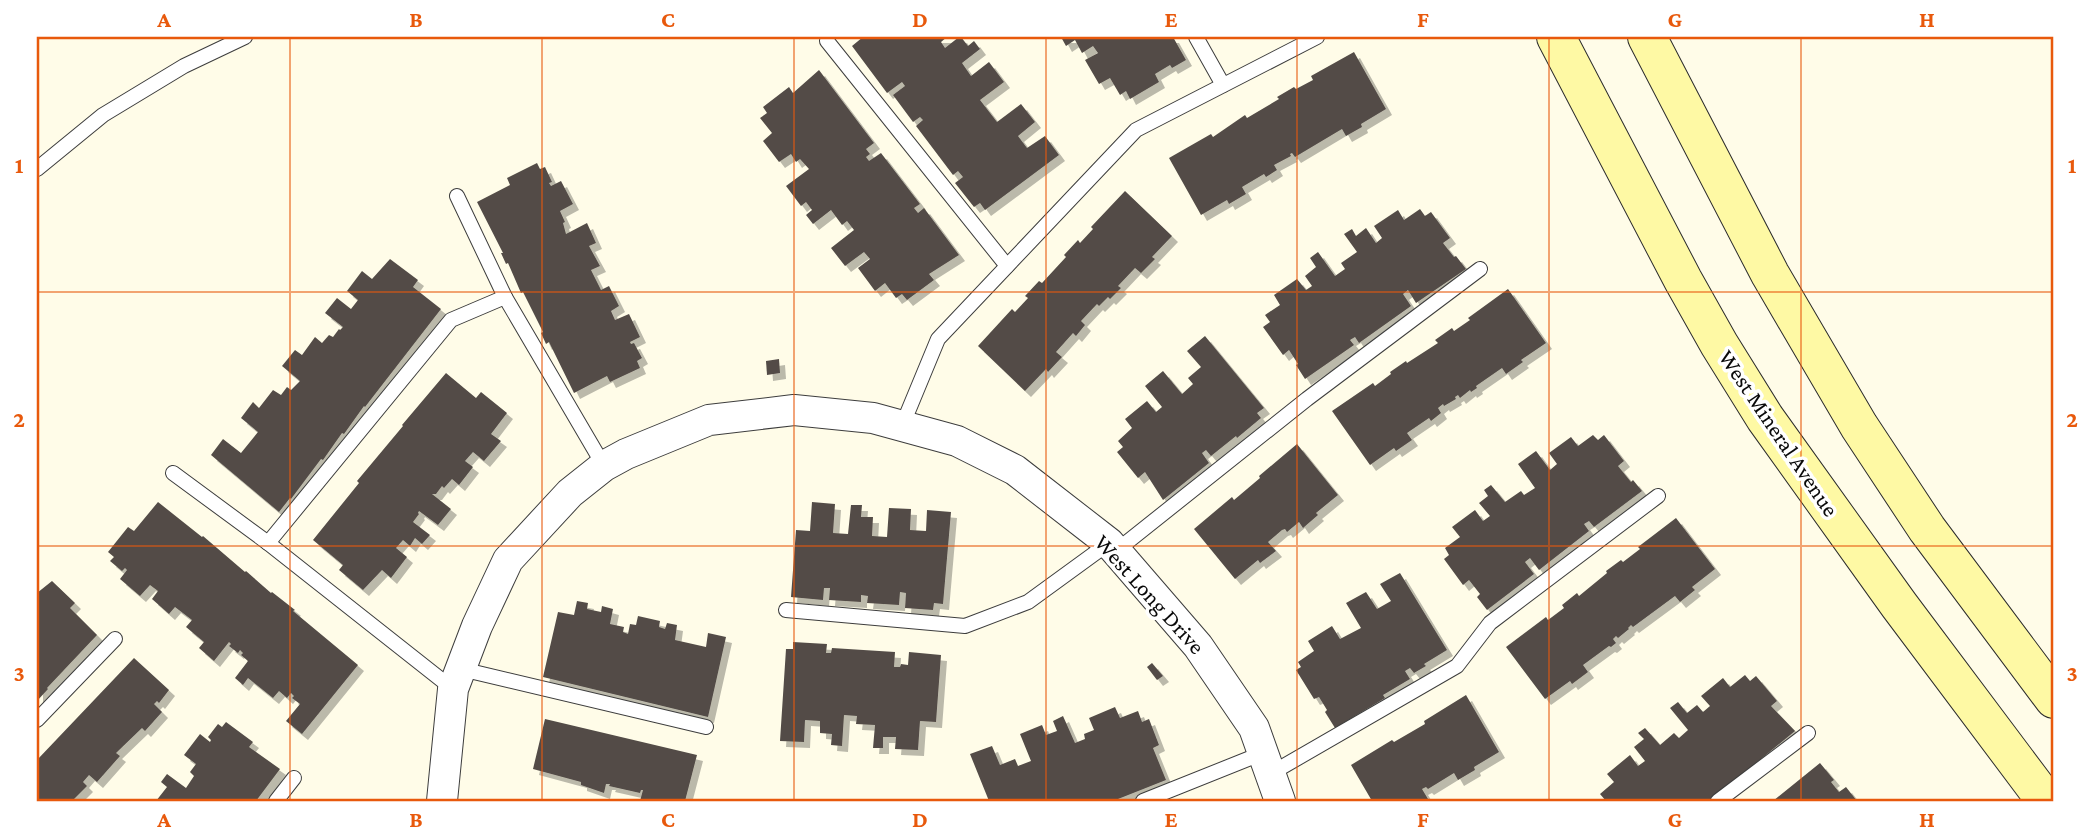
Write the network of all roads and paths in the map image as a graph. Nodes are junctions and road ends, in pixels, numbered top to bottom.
1 (245, 37) edge
2 (1196, 37) edge
3 (1317, 37) edge
4 (1556, 37) edge
5 (1647, 37) edge
6 (827, 41) dead end
7 (1223, 85) junction
8 (37, 169) edge
9 (457, 196) dead end
10 (1007, 266) junction
11 (1480, 269) dead end
12 (505, 297) junction
13 (902, 426) junction
14 (604, 466) junction
15 (173, 472) dead end
16 (1658, 496) dead end
17 (268, 543) junction
18 (1113, 547) junction
19 (786, 610) dead end
20 (115, 639) dead end
21 (457, 679) junction
22 (2054, 699) edge
23 (37, 720) edge
24 (706, 726) dead end
25 (1808, 733) dead end
26 (1266, 763) junction
27 (294, 778) dead end
28 (276, 801) edge
29 (442, 801) edge
30 (1143, 801) edge
31 (1280, 801) edge
32 (1718, 801) edge
33 (2046, 801) edge

1 - 8 lane
2 - 7 lane
3 - 7 lane
4 - 33 main road, West Mineral Avenue
5 - 22 main road
6 - 10 lane
7 - 10 lane
9 - 12 lane
10 - 13 lane
11 - 18 lane
12 - 14 lane
12 - 17 lane
13 - 14 street, West Long Drive
13 - 18 street, West Long Drive
14 - 21 street, West Long Drive
15 - 17 lane
16 - 26 lane
17 - 21 lane
18 - 19 lane
18 - 26 street, West Long Drive
20 - 23 lane
21 - 24 lane
21 - 29 street, West Long Drive
25 - 32 lane
26 - 30 lane
26 - 31 street, West Long Drive
27 - 28 lane

